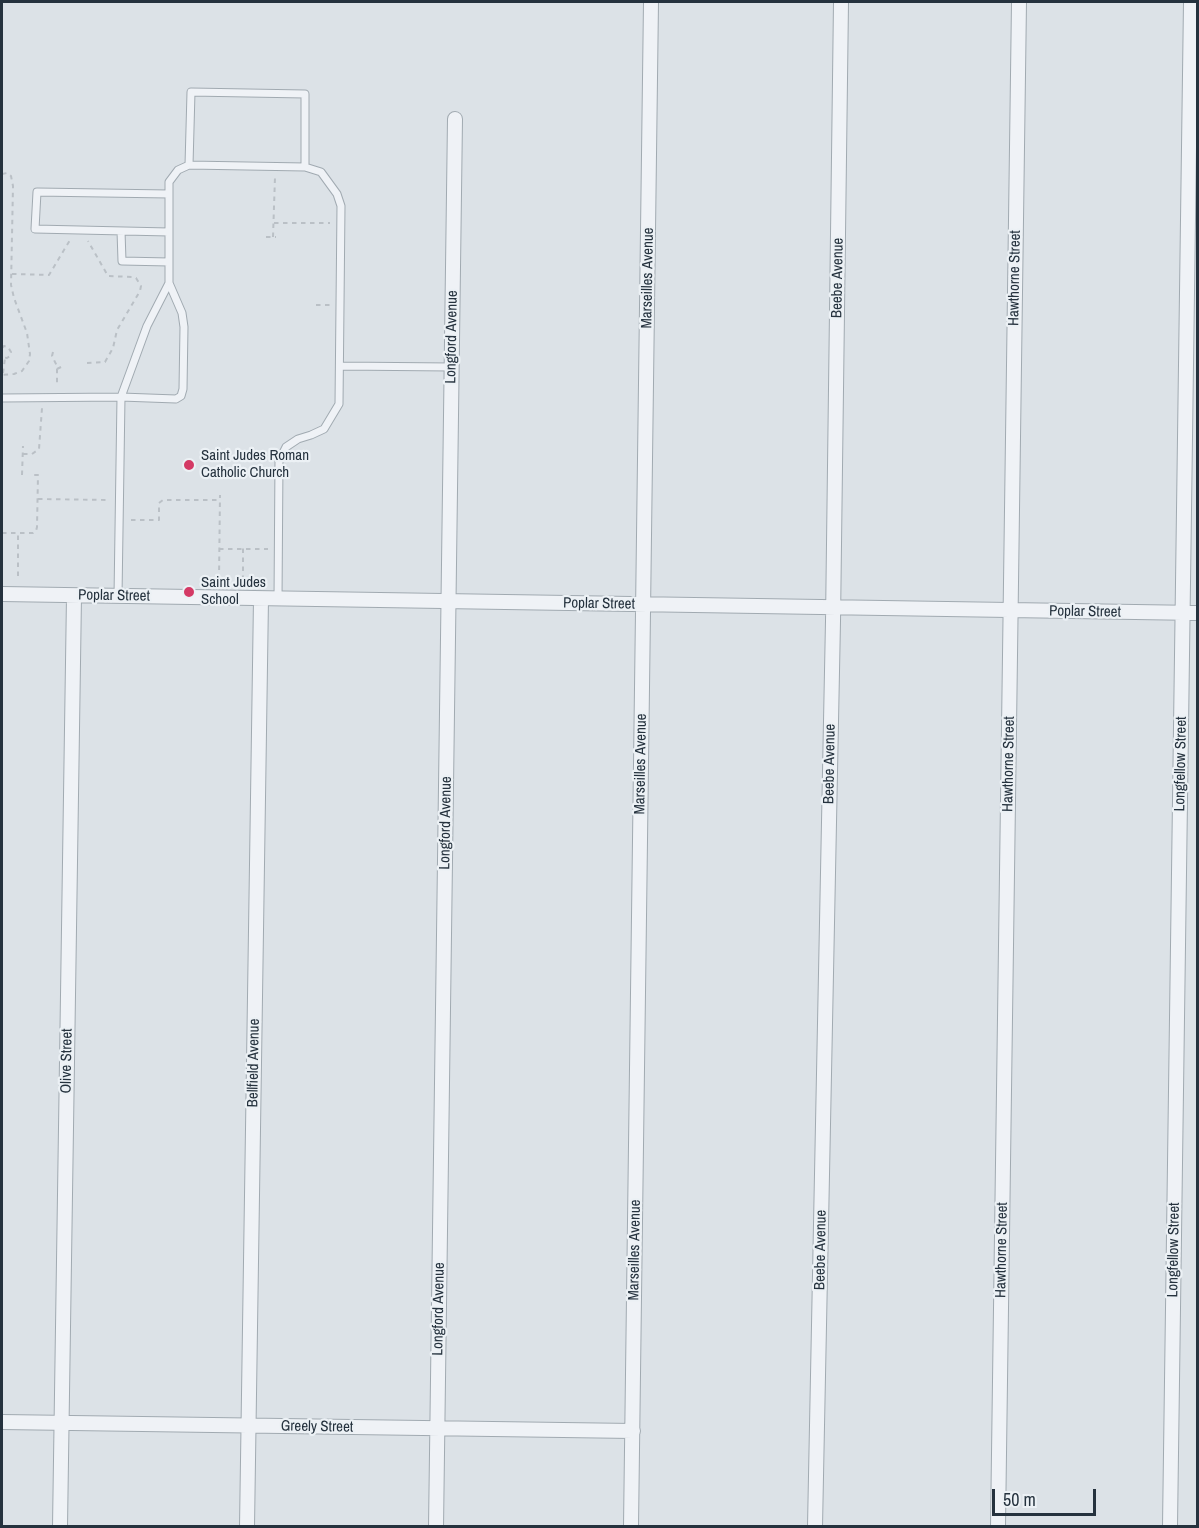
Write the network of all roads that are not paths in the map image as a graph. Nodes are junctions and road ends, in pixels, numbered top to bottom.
1 (651, 2) edge
2 (841, 2) edge
3 (1019, 2) edge
4 (1191, 2) edge
5 (455, 119) dead end
6 (189, 165) junction
7 (305, 167) junction
8 (169, 194) junction
9 (122, 231) junction
10 (169, 232) junction
11 (169, 262) junction
12 (169, 284) junction
13 (340, 366) junction
14 (452, 367) junction
15 (121, 397) junction
16 (2, 398) edge
17 (2, 594) edge
18 (74, 596) junction
19 (118, 596) junction
20 (261, 599) junction
21 (278, 599) junction
22 (448, 602) junction
23 (643, 605) junction
24 (834, 608) junction
25 (1011, 611) junction
26 (1183, 613) junction
27 (1197, 613) edge
28 (2, 1422) edge
29 (62, 1423) junction
30 (249, 1425) junction
31 (438, 1428) junction
32 (633, 1431) junction
33 (60, 1527) edge
34 (247, 1527) edge
35 (436, 1527) edge
36 (631, 1527) edge
37 (815, 1527) edge
38 (998, 1527) edge
39 (1170, 1527) edge

1 - 23 street, Marseilles Avenue
2 - 24 street, Beebe Avenue
3 - 25 street, Hawthorne Street
4 - 26 street, Longfellow Street
5 - 14 street, Longford Avenue
6 - 7 lane
6 - 7 lane
6 - 8 lane
7 - 13 lane
8 - 9 lane
8 - 10 lane
9 - 10 lane
9 - 11 lane
10 - 11 lane
11 - 12 lane
12 - 15 lane
12 - 15 lane
13 - 14 lane
13 - 21 lane
14 - 22 street, Longford Avenue
15 - 16 lane
15 - 19 lane
17 - 18 street, Poplar Street
18 - 19 street, Poplar Street
18 - 29 street, Olive Street
19 - 20 street, Poplar Street
20 - 21 street, Poplar Street
20 - 30 street, Bellfield Avenue
21 - 22 street, Poplar Street
22 - 23 street, Poplar Street
22 - 31 street, Longford Avenue
23 - 24 street, Poplar Street
23 - 32 street, Marseilles Avenue
24 - 25 street, Poplar Street
24 - 37 street, Beebe Avenue
25 - 26 street, Poplar Street
25 - 38 street, Hawthorne Street
26 - 27 street, Poplar Street
26 - 39 street, Longfellow Street
28 - 29 street, Greely Street
29 - 30 street, Greely Street
29 - 33 street, Olive Street
30 - 31 street, Greely Street
30 - 34 street, Bellfield Avenue
31 - 32 street, Greely Street
31 - 35 street, Longford Avenue
32 - 36 street, Marseilles Avenue

